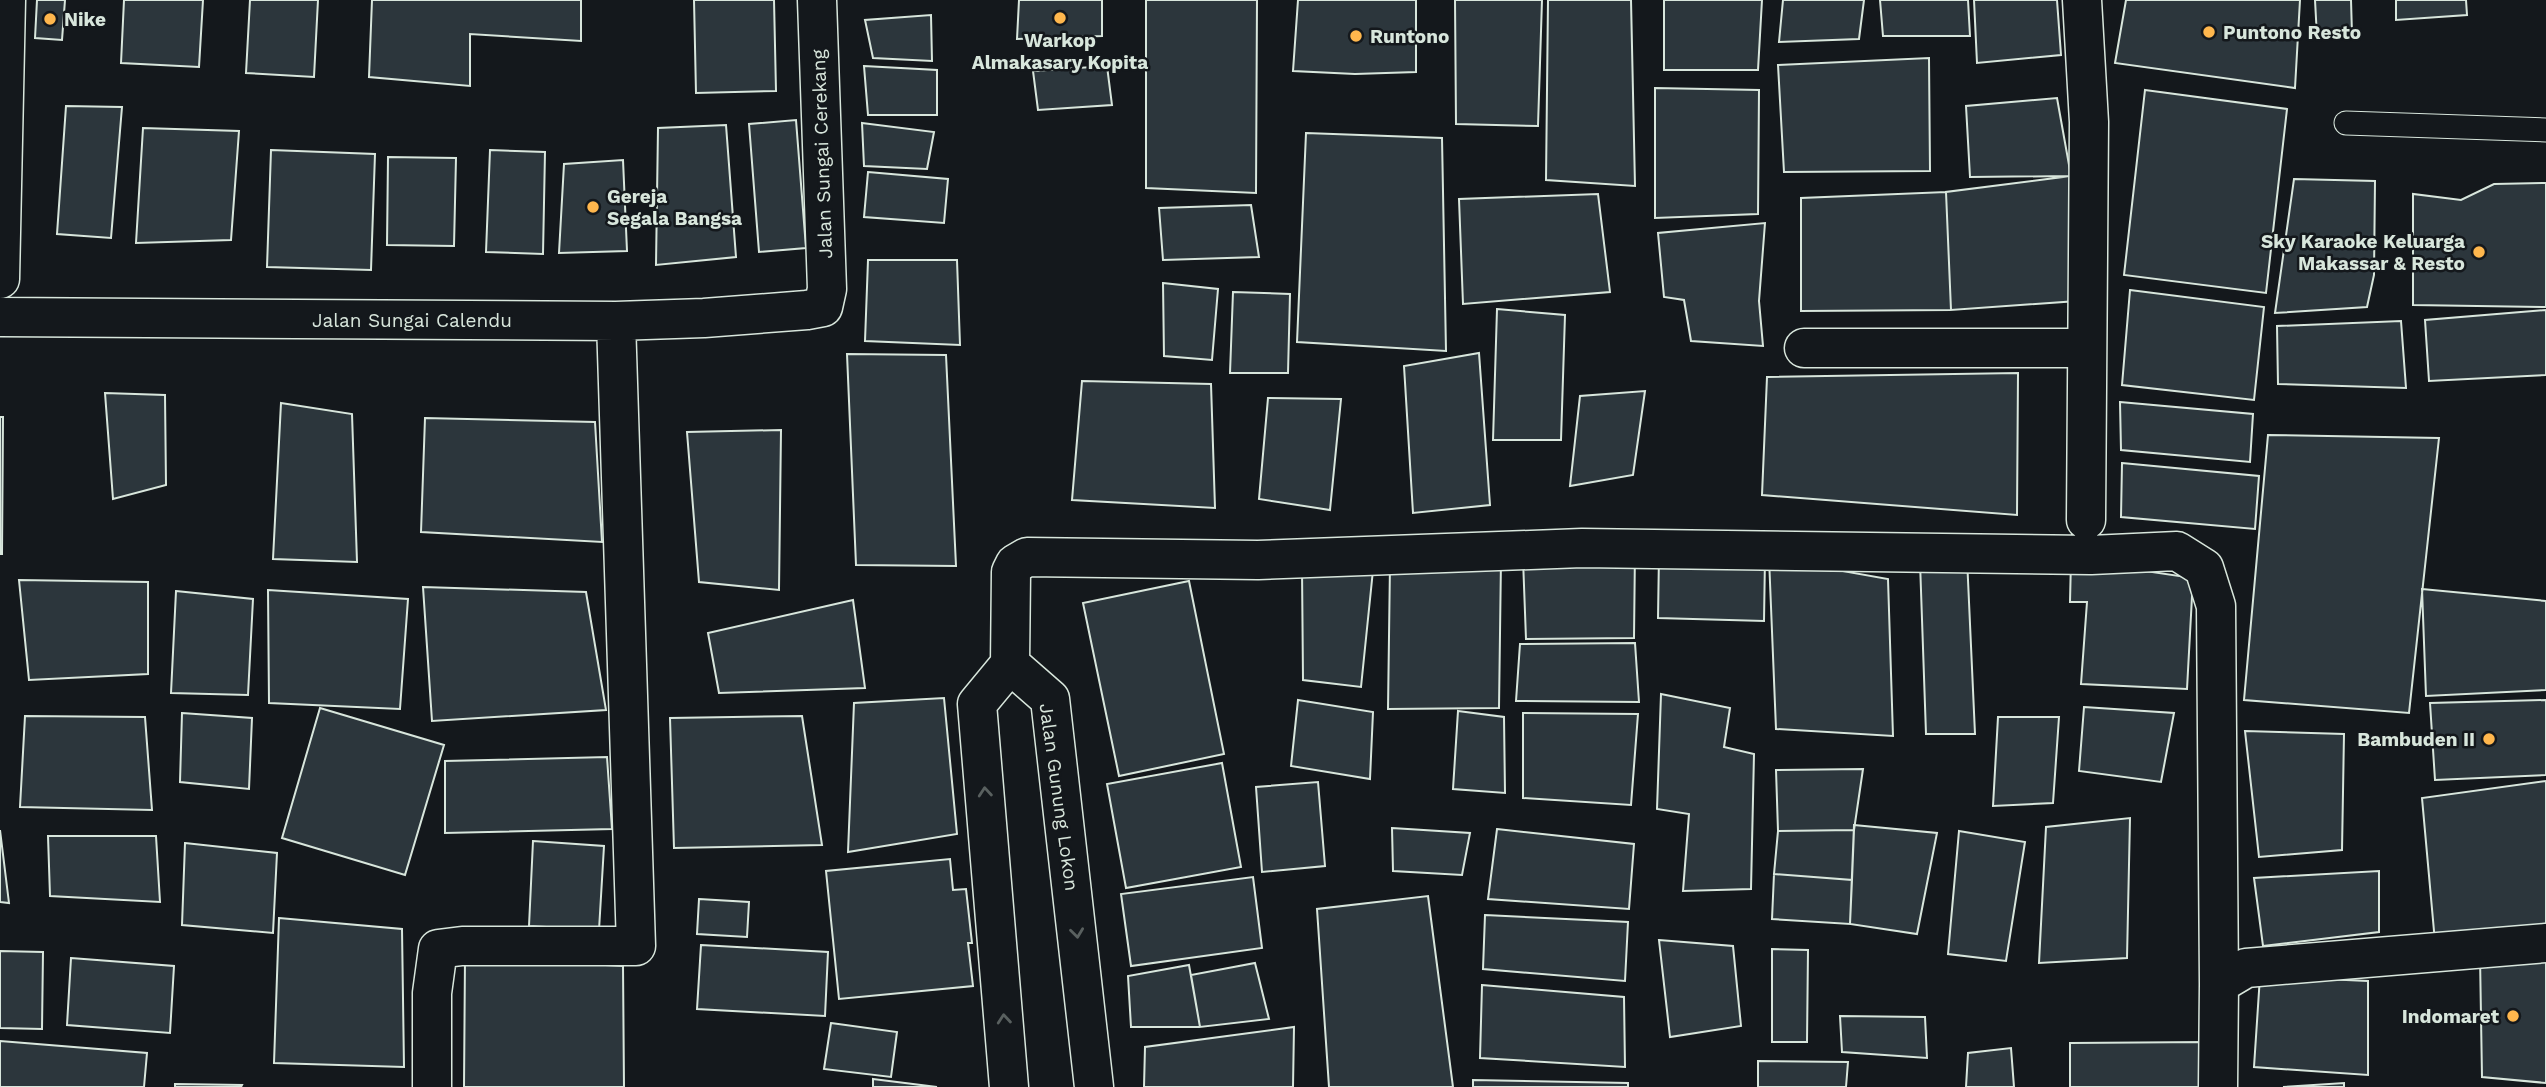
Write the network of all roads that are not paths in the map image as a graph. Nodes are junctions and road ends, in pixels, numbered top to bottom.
1 (6, 0) edge
2 (817, 0) edge
3 (2082, 0) edge
4 (2346, 123) dead end
5 (2546, 130) edge
6 (0, 279) edge
7 (823, 307) joint
8 (0, 317) edge
9 (616, 321) junction
10 (1804, 348) dead end
11 (2087, 348) junction
12 (2086, 520) dead end
13 (1010, 664) junction
14 (2546, 943) edge
15 (2219, 984) junction
16 (432, 1087) edge
17 (1009, 1087) edge
18 (1094, 1087) edge
19 (2218, 1087) edge

1 - 6 street
2 - 7 street, Jalan Sungai Cerekang
3 - 11 street
4 - 5 lane
7 - 9 street, Jalan Sungai Calendu
8 - 9 street, Jalan Sungai Calendu
9 - 16 street
10 - 11 street
11 - 12 street
13 - 15 street
17 -> 13 street
13 -> 18 street, Jalan Gunung Lokon
14 - 15 street
15 - 19 street

